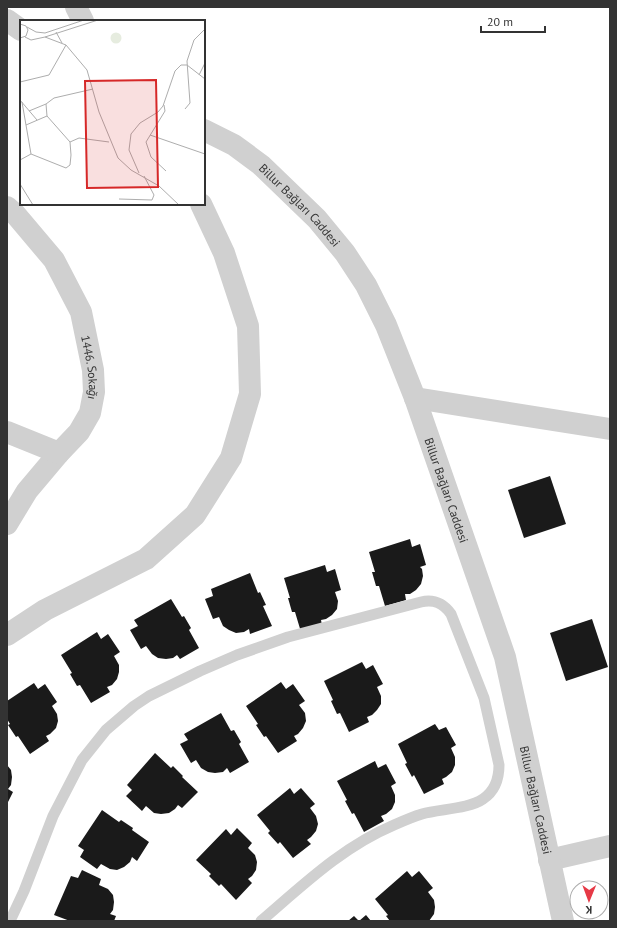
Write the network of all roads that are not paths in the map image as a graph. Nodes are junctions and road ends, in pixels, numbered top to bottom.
1 (76, 7) edge
2 (7, 20) edge
3 (82, 20) edge
4 (20, 29) edge
5 (205, 130) edge
6 (201, 205) edge
7 (7, 207) edge
8 (415, 398) junction
9 (610, 429) edge
10 (7, 432) edge
11 (59, 453) junction
12 (7, 524) edge
13 (7, 635) edge
14 (610, 846) edge
15 (549, 860) junction
16 (10, 921) edge
17 (262, 921) edge
18 (563, 921) edge

1 - 3 street
2 - 4 street
5 - 8 street, Billur Bağları Caddesi
6 - 13 street
7 - 11 street, 1446. Sokağı
8 - 9 street
8 - 15 street, Billur Bağları Caddesi
10 - 11 street
11 - 12 street, 1446. Sokağı
14 - 15 street
15 - 18 street, Billur Bağları Caddesi
16 - 17 lane

